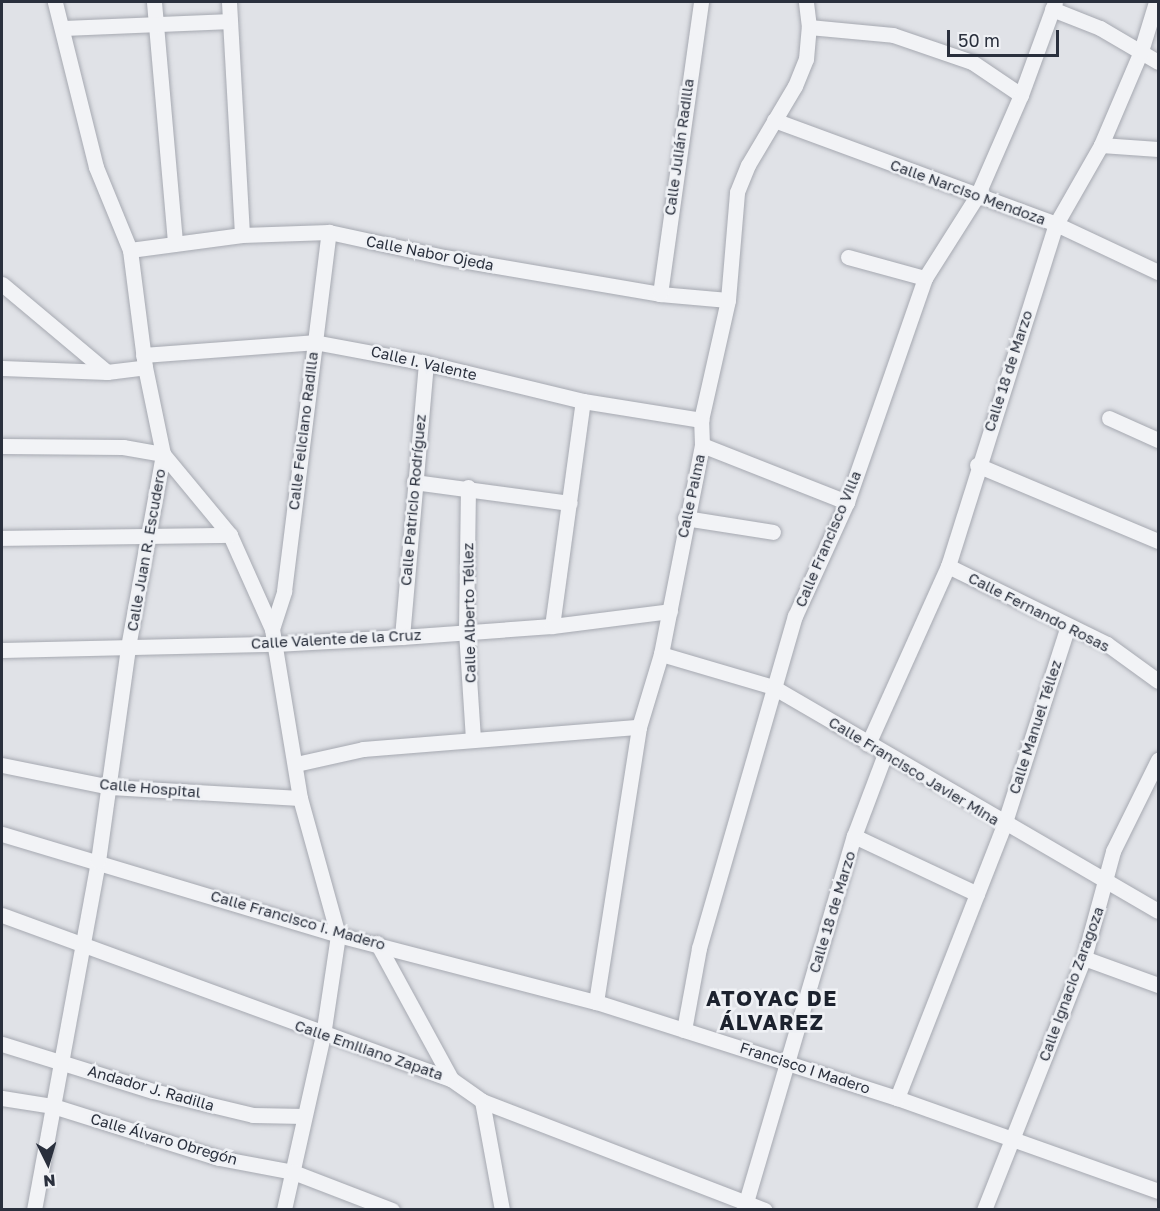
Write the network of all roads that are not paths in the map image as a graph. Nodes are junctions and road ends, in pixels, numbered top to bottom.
1 (55, 2) edge
2 (154, 2) edge
3 (229, 2) edge
4 (701, 2) edge
5 (806, 2) edge
6 (1156, 2) edge
7 (1053, 5) edge
8 (230, 21) junction
9 (156, 24) junction
10 (809, 27) junction
11 (65, 28) junction
12 (1141, 51) junction
13 (1158, 62) edge
14 (1021, 95) junction
15 (774, 120) junction
16 (1101, 144) junction
17 (1158, 149) edge
18 (977, 196) junction
19 (1056, 224) junction
20 (329, 232) junction
21 (242, 235) junction
22 (175, 242) junction
23 (130, 250) junction
24 (848, 257) dead end
25 (1158, 272) edge
26 (925, 278) junction
27 (2, 284) edge
28 (660, 294) junction
29 (728, 300) junction
30 (314, 342) junction
31 (144, 361) junction
32 (426, 363) junction
33 (2, 368) edge
34 (107, 372) junction
35 (583, 401) junction
36 (1109, 418) dead end
37 (701, 420) junction
38 (1158, 440) edge
39 (2, 446) edge
40 (702, 446) junction
41 (164, 454) junction
42 (977, 465) junction
43 (414, 482) junction
44 (468, 487) junction
45 (847, 502) junction
46 (570, 503) junction
47 (685, 518) junction
48 (773, 532) dead end
49 (149, 535) junction
50 (230, 535) junction
51 (2, 538) edge
52 (1158, 541) edge
53 (948, 566) junction
54 (670, 610) junction
55 (552, 626) junction
56 (1068, 626) junction
57 (466, 631) junction
58 (274, 636) junction
59 (402, 637) junction
60 (129, 646) junction
61 (2, 650) edge
62 (661, 654) junction
63 (1158, 681) edge
64 (773, 687) junction
65 (639, 728) junction
66 (473, 738) junction
67 (868, 744) junction
68 (885, 754) junction
69 (1158, 760) edge
70 (296, 764) junction
71 (2, 765) edge
72 (110, 787) junction
73 (300, 798) junction
74 (1004, 825) junction
75 (2, 834) edge
76 (855, 836) junction
77 (98, 861) junction
78 (1106, 883) junction
79 (977, 894) junction
80 (1158, 911) edge
81 (2, 915) edge
82 (338, 935) junction
83 (377, 943) junction
84 (82, 945) junction
85 (1083, 958) junction
86 (1158, 985) edge
87 (596, 1002) junction
88 (684, 1030) junction
89 (323, 1035) junction
90 (2, 1044) edge
91 (61, 1062) junction
92 (787, 1063) junction
93 (451, 1079) junction
94 (2, 1098) edge
95 (897, 1098) junction
96 (482, 1101) junction
97 (53, 1106) junction
98 (304, 1116) junction
99 (1012, 1138) junction
100 (293, 1172) junction
101 (1158, 1191) edge
102 (745, 1205) edge
103 (34, 1209) edge
104 (284, 1209) edge
105 (392, 1209) edge
106 (502, 1209) edge
107 (765, 1209) edge
108 (984, 1209) edge

1 - 11 street, Calle Juan R. Escudero
2 - 9 street
3 - 8 street
4 - 28 street, Calle Julián Radilla
5 - 10 street, Calle Palma
6 - 12 street, Calle 18 de Marzo
7 - 12 street
7 - 14 street, Calle Francisco Villa
8 - 9 street
8 - 21 street
9 - 11 street
9 - 22 street
10 - 14 street
10 - 15 street, Calle Palma
11 - 23 street, Calle Juan R. Escudero
12 - 13 street
12 - 16 street, Calle 18 de Marzo
14 - 18 street, Calle Francisco Villa
15 - 18 street, Calle Narciso Mendoza
15 - 29 street, Calle Palma
16 - 17 street
16 - 19 street, Calle 18 de Marzo
18 - 19 street, Calle Narciso Mendoza
18 - 26 street, Calle Francisco Villa
19 - 25 street, Calle Narciso Mendoza
19 - 42 street, Calle 18 de Marzo
20 - 21 street, Calle Nabor Ojeda
20 - 28 street, Calle Nabor Ojeda
20 - 30 street, Calle Feliciano Radilla
21 - 22 street, Calle Nabor Ojeda
22 - 23 street, Calle Nabor Ojeda
23 - 31 street, Calle Juan R. Escudero
24 - 26 street
26 - 45 street, Calle Francisco Villa
27 - 34 street
28 - 29 street, Calle Nabor Ojeda
29 - 37 street, Calle Palma
30 - 31 street, Calle I. Valente
30 - 32 street, Calle I. Valente
30 - 58 street, Calle Feliciano Radilla
31 - 34 street, Calle I. Valente
31 - 41 street, Calle Juan R. Escudero
32 - 35 street, Calle I. Valente
32 - 43 street, Calle Patricio Rodríguez
33 - 34 street, Calle I. Valente
35 - 37 street, Calle I. Valente
35 - 46 street
36 - 38 street
37 - 40 street, Calle Palma
39 - 41 street
40 - 45 street
40 - 47 street, Calle Palma
41 - 49 street, Calle Juan R. Escudero
41 - 50 street
42 - 52 street
42 - 53 street, Calle 18 de Marzo
43 - 44 street
43 - 59 street, Calle Patricio Rodríguez
44 - 46 street
44 - 57 street, Calle Alberto Téllez
45 - 64 street, Calle Francisco Villa
46 - 55 street
47 - 48 street
47 - 54 street, Calle Palma
49 - 50 street
49 - 51 street
49 - 60 street, Calle Juan R. Escudero
50 - 58 street
53 - 56 street, Calle Fernando Rosas
53 - 67 street, Calle 18 de Marzo
54 - 55 street, Calle Valente de la Cruz
54 - 62 street, Calle Palma
55 - 57 street, Calle Valente de la Cruz
56 - 63 street, Calle Fernando Rosas
56 - 74 street, Calle Manuel Téllez
57 - 59 street, Calle Valente de la Cruz
57 - 66 street, Calle Alberto Téllez
58 - 59 street, Calle Valente de la Cruz
58 - 60 street, Calle Valente de la Cruz
58 - 70 street
60 - 61 street, Calle Valente de la Cruz
60 - 72 street, Calle Juan R. Escudero
62 - 64 street, Calle Francisco Javier Mina
62 - 65 street, Calle Palma
64 - 67 street, Calle Francisco Javier Mina
64 - 88 street, Calle Francisco Villa
65 - 66 street
65 - 87 street, Calle Palma
66 - 70 street
67 - 68 street, Calle Francisco Javier Mina
68 - 74 street, Calle Francisco Javier Mina
68 - 76 street, Calle 18 de Marzo
69 - 78 street, Calle Ignacio Zaragoza
70 - 73 street
71 - 72 street, Calle Hospital
72 - 73 street, Calle Hospital
72 - 77 street, Calle Juan R. Escudero
73 - 82 street
74 - 78 street, Calle Francisco Javier Mina
74 - 79 street, Calle Manuel Téllez
75 - 77 street, Calle Francisco I. Madero
76 - 79 street
76 - 92 street, Calle 18 de Marzo
77 - 82 street, Calle Francisco I. Madero
77 - 84 street, Calle Juan R. Escudero
78 - 80 street, Calle Francisco Javier Mina
78 - 85 street, Calle Ignacio Zaragoza
79 - 95 street, Calle Manuel Téllez
81 - 84 street, Calle Emiliano Zapata
82 - 83 street, Calle Francisco I. Madero
82 - 89 street
83 - 87 street, Calle Francisco I. Madero
83 - 93 street
84 - 89 street, Calle Emiliano Zapata
84 - 91 street, Calle Juan R. Escudero
85 - 86 street
85 - 99 street, Calle Ignacio Zaragoza
87 - 88 street, Francisco I Madero
88 - 92 street, Francisco I Madero
89 - 93 street, Calle Emiliano Zapata
89 - 98 street
90 - 91 street, Andador J. Radilla
91 - 97 street, Calle Juan R. Escudero
91 - 98 street, Andador J. Radilla
92 - 95 street, Francisco I Madero
92 - 102 street, Calle 18 de Marzo
93 - 96 street, Calle Emiliano Zapata
94 - 97 street, Calle Álvaro Obregón
95 - 99 street, Francisco I Madero
96 - 102 street, Calle Emiliano Zapata
96 - 106 street
97 - 100 street, Calle Álvaro Obregón
97 - 103 street, Calle Juan R. Escudero
98 - 100 street
99 - 101 street
99 - 108 street, Calle Ignacio Zaragoza
100 - 104 street
100 - 105 street, Calle Álvaro Obregón
102 - 107 street, Calle Emiliano Zapata

